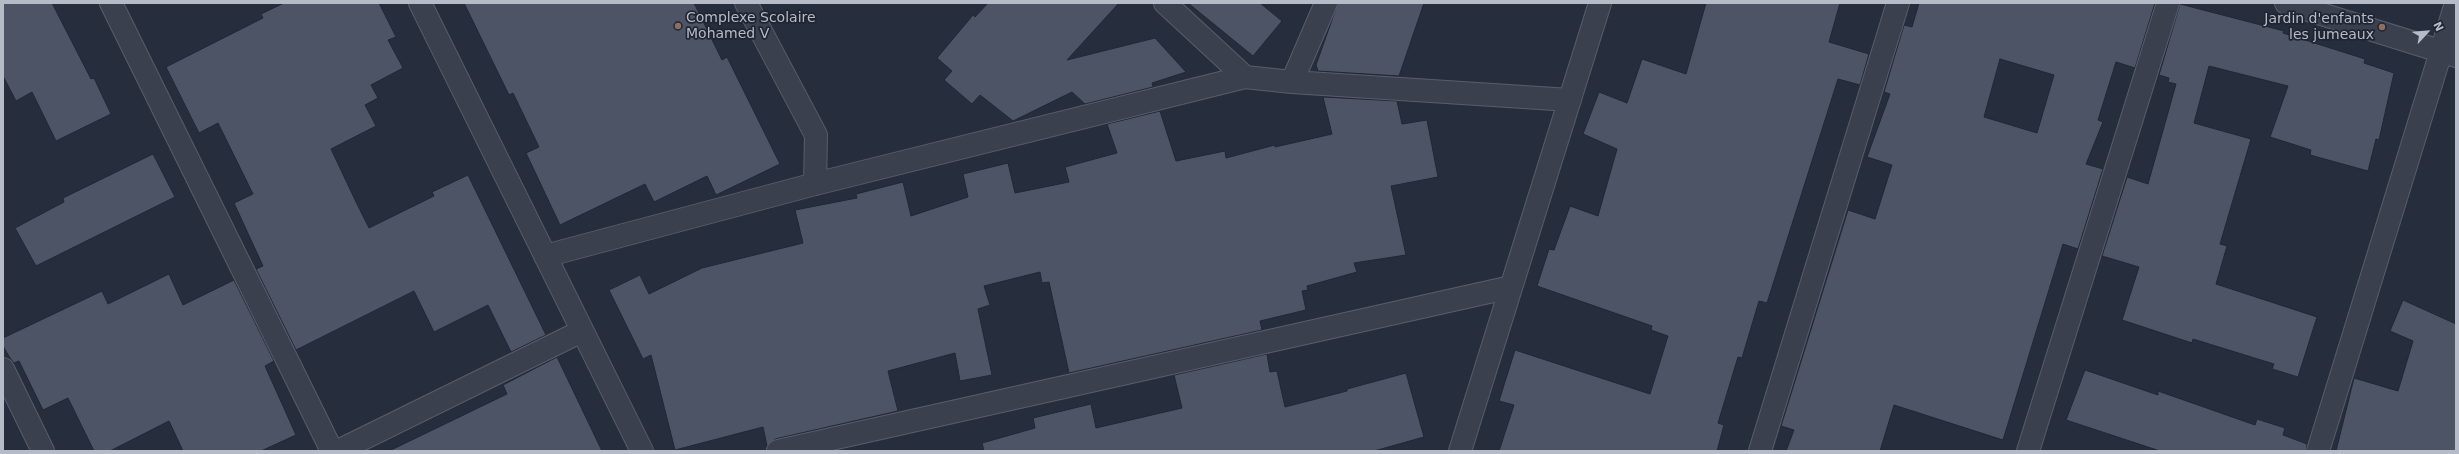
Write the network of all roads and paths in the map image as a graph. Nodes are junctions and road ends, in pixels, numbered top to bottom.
1 (111, 3) edge
2 (420, 3) edge
3 (746, 3) edge
4 (1165, 3) edge
5 (1326, 3) edge
6 (1600, 3) edge
7 (1898, 3) edge
8 (2168, 3) edge
9 (2286, 3) edge
10 (2456, 3) edge
11 (2448, 53) edge
12 (1245, 76) junction
13 (1292, 82) junction
14 (1570, 100) junction
15 (815, 184) junction
16 (545, 256) junction
17 (1511, 287) junction
18 (582, 331) junction
19 (3, 369) edge
20 (43, 451) edge
21 (332, 451) edge
22 (338, 451) edge
23 (642, 451) edge
24 (778, 451) edge
25 (1460, 451) edge
26 (1760, 451) edge
27 (2028, 451) edge
28 (2318, 451) edge

1 - 21 street
2 - 16 street
3 - 15 street
4 - 12 street
5 - 13 street
6 - 14 street
7 - 26 street
8 - 27 street
9 - 11 street
10 - 11 street
11 - 28 street
12 - 13 street
12 - 15 street
13 - 14 street
14 - 17 street
15 - 16 street
16 - 18 street
17 - 24 street
17 - 25 street
18 - 22 street
18 - 23 street
19 - 20 street

